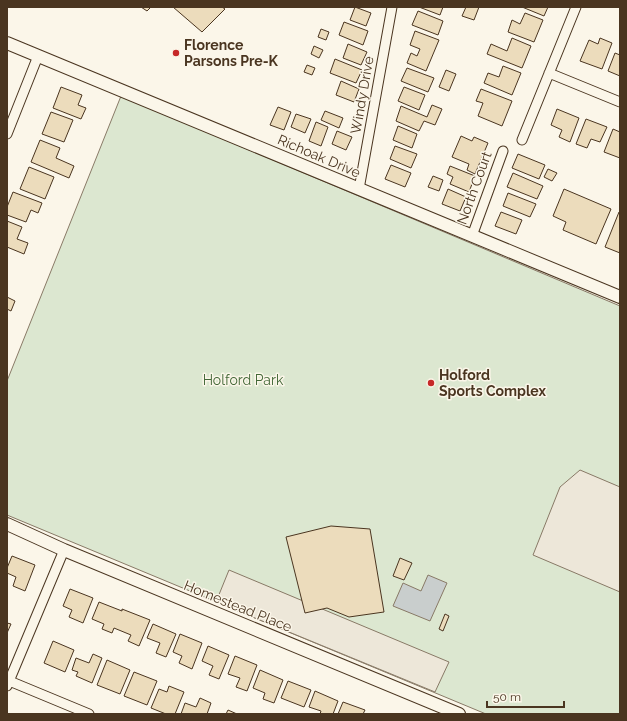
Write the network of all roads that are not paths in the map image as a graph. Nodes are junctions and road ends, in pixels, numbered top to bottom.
1 (392, 7) edge
2 (576, 7) edge
3 (7, 43) edge
4 (38, 56) junction
5 (548, 73) junction
6 (620, 102) edge
7 (7, 134) edge
8 (522, 140) dead end
9 (503, 151) dead end
10 (359, 189) junction
11 (472, 236) junction
12 (620, 297) edge
13 (7, 524) edge
14 (64, 550) junction
15 (8, 682) edge
16 (89, 714) edge
17 (459, 714) edge

1 - 10 street, Windy Drive
2 - 5 street
3 - 4 street, Richoak Drive
4 - 7 street
4 - 10 street, Richoak Drive
5 - 6 street
5 - 8 street
9 - 11 street, North Court
10 - 11 street, Richoak Drive
11 - 12 street, Richoak Drive
13 - 14 street, Homestead Place
14 - 15 street
14 - 17 street, Homestead Place
15 - 16 street

